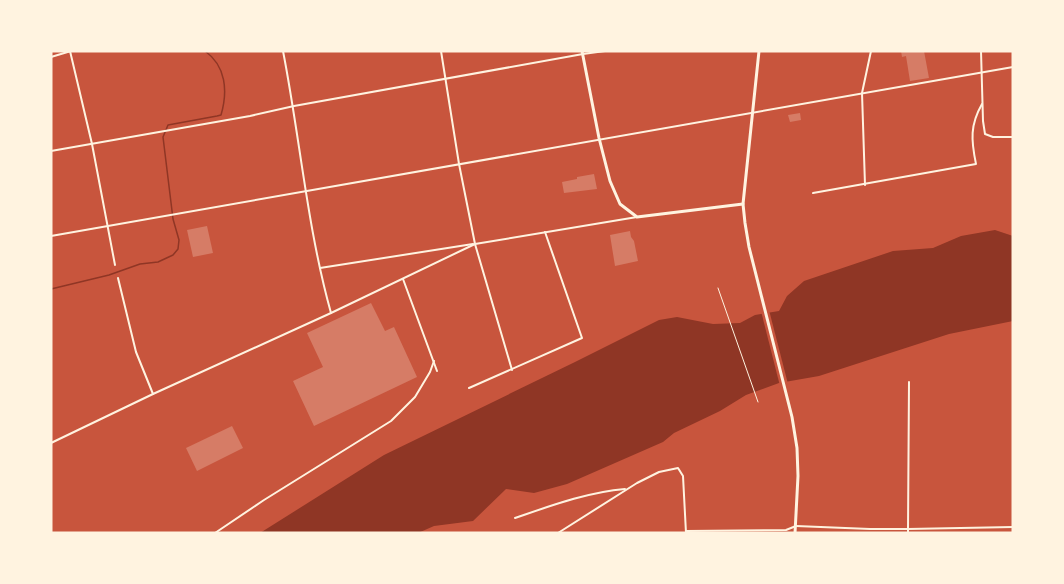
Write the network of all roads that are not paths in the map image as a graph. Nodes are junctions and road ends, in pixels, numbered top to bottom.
1 (70, 51) edge
2 (284, 51) edge
3 (441, 51) edge
4 (605, 51) edge
5 (759, 51) edge
6 (871, 51) edge
7 (981, 51) edge
8 (582, 52) edge
9 (51, 57) edge
10 (1013, 67) edge
11 (981, 72) junction
12 (445, 78) junction
13 (862, 93) junction
14 (982, 104) junction
15 (294, 106) junction
16 (754, 112) junction
17 (1013, 137) edge
18 (600, 140) junction
19 (92, 144) junction
20 (51, 151) edge
21 (459, 164) junction
22 (865, 185) junction
23 (306, 191) junction
24 (813, 193) dead end
25 (743, 204) junction
26 (637, 217) junction
27 (107, 226) junction
28 (545, 232) junction
29 (51, 236) edge
30 (476, 244) junction
31 (115, 265) dead end
32 (320, 268) junction
33 (118, 278) dead end
34 (403, 279) junction
35 (331, 313) junction
36 (434, 362) junction
37 (512, 370) junction
38 (437, 371) dead end
39 (909, 382) dead end
40 (469, 388) dead end
41 (153, 394) junction
42 (51, 443) edge
43 (628, 489) junction
44 (515, 518) dead end
45 (796, 526) junction
46 (1013, 527) edge
47 (908, 531) edge
48 (686, 532) edge
49 (215, 533) edge
50 (558, 533) edge
51 (795, 533) edge

1 - 9 street
1 - 19 street
2 - 15 street
3 - 12 street
4 - 8 street
5 - 16 main road
6 - 13 street
7 - 11 street
8 - 12 street
8 - 18 main road
10 - 11 street
11 - 13 street
11 - 14 street
12 - 15 street
12 - 21 street
13 - 16 street
13 - 22 street
14 - 17 street
14 - 22 street
15 - 19 street
15 - 23 street
16 - 18 street
16 - 25 main road
18 - 21 street
18 - 26 main road
19 - 20 street
19 - 27 street
21 - 23 street
21 - 30 street
22 - 24 street
23 - 27 street
23 - 32 street
25 - 26 main road
25 - 45 main road
26 - 28 street
27 - 29 street
27 - 31 street
28 - 30 street
28 - 37 street
30 - 32 street
30 - 34 street
30 - 37 street
32 - 35 street
33 - 41 street
34 - 35 street
34 - 36 street
35 - 41 street
36 - 38 street
36 - 49 street
37 - 40 street
39 - 47 street
41 - 42 street
43 - 44 street
43 - 48 street
43 - 50 street
45 - 47 street
45 - 48 street
45 - 51 main road
46 - 47 street

